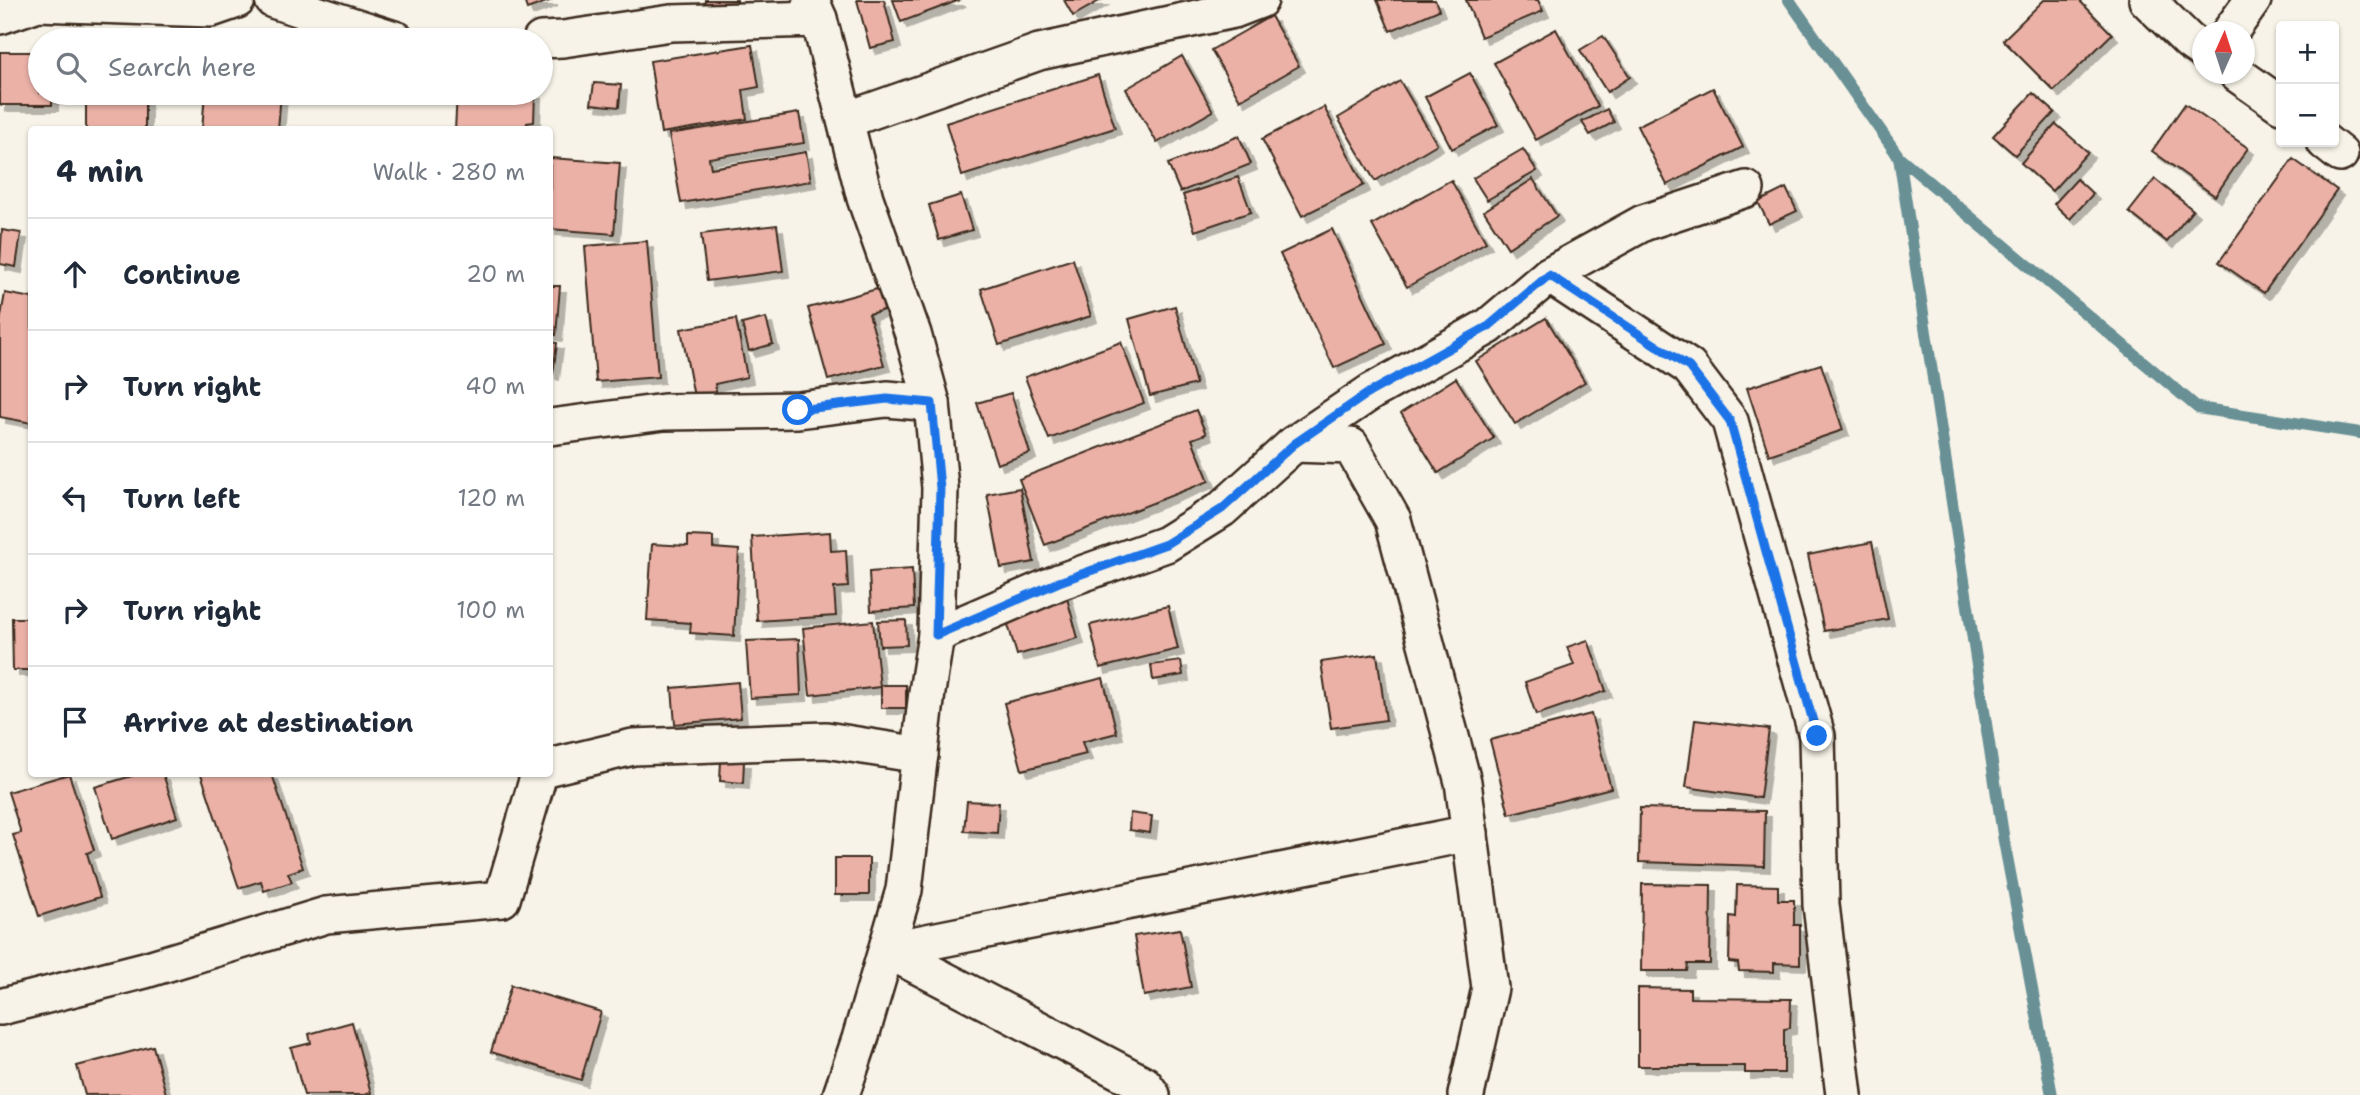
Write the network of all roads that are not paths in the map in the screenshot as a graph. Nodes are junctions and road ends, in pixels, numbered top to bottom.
1 (273, 0) edge
2 (1260, 0) edge
3 (2147, 0) edge
4 (2253, 0) edge
5 (218, 3) edge
6 (815, 10) edge
7 (0, 16) edge
8 (2239, 21) edge
9 (360, 28) edge
10 (553, 39) edge
11 (2192, 43) edge
12 (2251, 84) edge
13 (2276, 102) edge
14 (846, 120) junction
15 (1746, 189) dead end
16 (1549, 275) junction
17 (932, 403) junction
18 (553, 427) edge
19 (1294, 444) junction
20 (936, 635) junction
21 (920, 755) junction
22 (553, 766) edge
23 (538, 777) edge
24 (1470, 833) junction
25 (887, 950) junction
26 (0, 1007) edge
27 (841, 1095) edge
28 (1153, 1095) edge
29 (1466, 1095) edge
30 (1844, 1095) edge

1 - 9 street
2 - 14 street
3 - 11 street
4 - 8 street
5 - 7 street
6 - 10 street
6 - 14 street
12 - 13 street
14 - 17 street
15 - 16 street
16 - 19 street
16 - 30 street
17 - 18 street
17 - 20 street
19 - 20 street
19 - 24 street
20 - 21 street
21 - 22 street
21 - 25 street
23 - 26 street
24 - 25 street
24 - 29 street
25 - 27 street
25 - 28 street

